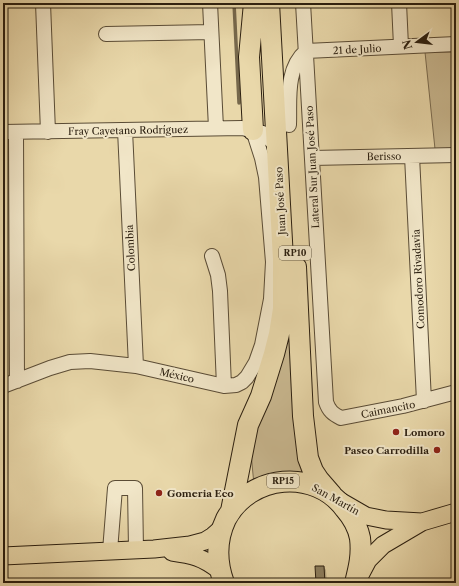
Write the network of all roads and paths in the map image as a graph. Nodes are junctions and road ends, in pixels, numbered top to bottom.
1 (42, 3) edge
2 (210, 3) edge
3 (254, 3) edge
4 (269, 3) edge
5 (282, 3) edge
6 (303, 3) edge
7 (399, 3) edge
8 (211, 32) junction
9 (106, 34) dead end
10 (456, 44) edge
11 (401, 46) junction
12 (306, 52) junction
13 (289, 125) junction
14 (216, 128) junction
15 (125, 130) junction
16 (253, 130) junction
17 (9, 132) edge
18 (48, 132) junction
19 (276, 144) junction
20 (456, 155) edge
21 (412, 156) junction
22 (312, 158) junction
23 (212, 256) dead end
24 (136, 366) junction
25 (17, 381) junction
26 (3, 386) edge
27 (224, 386) junction
28 (456, 392) edge
29 (424, 401) junction
30 (326, 402) joint
31 (336, 498) junction
32 (231, 511) junction
33 (456, 512) edge
34 (422, 522) junction
35 (221, 529) junction
36 (136, 549) junction
37 (154, 549) junction
38 (110, 551) junction
39 (3, 556) edge
40 (221, 577) edge
41 (355, 583) edge

1 - 18 street
2 - 8 street
3 - 16 highway
4 - 19 highway, Juan José Paso / RP10
5 - 13 highway, Juan José Paso / RP10
6 - 12 street, Lateral Sur Juan José Paso
7 - 11 street
8 - 9 street
8 - 14 street
10 - 11 street, 21 de Julio
11 - 12 street, 21 de Julio
12 - 13 street
12 - 22 street, Lateral Sur Juan José Paso
13 - 31 highway, Juan José Paso / RP10
14 - 15 street, Fray Cayetano Rodríguez
14 - 16 street, Fray Cayetano Rodríguez
15 - 18 street, Fray Cayetano Rodríguez
15 - 24 street, Colombia
16 - 19 street
16 - 27 street
17 - 18 street, Fray Cayetano Rodríguez
17 - 25 street
19 - 32 highway, Juan José Paso / RP10
20 - 21 street, Berisso
21 - 22 street, Berisso
21 - 29 street, Comodoro Rivadavia
22 - 30 street, Lateral Sur Juan José Paso
23 - 27 street
24 - 25 street, México
24 - 27 street, México
25 - 26 street, México
28 - 29 street, Caimancito
29 - 30 street, Caimancito
31 - 32 highway, San Martín / RP15
31 - 34 main road, San Martín / RP15
31 - 41 highway, Juan José Paso / RP15
32 - 35 highway, San Martín / RP15
33 - 34 main road, San Martín / RP15
34 - 41 main road, San Martín / RP15
35 - 37 main road, San Martín / RP15
35 - 40 highway, RP15
36 - 37 main road, San Martín / RP15
36 - 38 main road, San Martín / RP15
36 - 38 street
37 - 40 main road, San Martín / RP15
38 - 39 main road, San Martín / RP15

